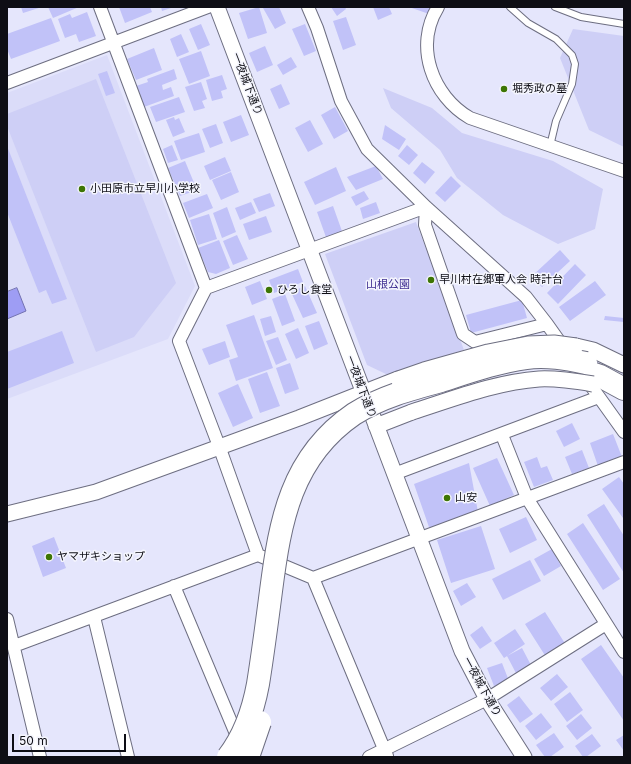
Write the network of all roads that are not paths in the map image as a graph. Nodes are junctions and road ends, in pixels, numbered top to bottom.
1 (100, 7) edge
2 (208, 7) edge
3 (218, 7) edge
4 (308, 7) edge
5 (438, 7) edge
6 (510, 7) edge
7 (555, 7) edge
8 (624, 24) edge
9 (114, 43) junction
10 (8, 79) edge
11 (550, 146) junction
12 (624, 171) edge
13 (426, 207) junction
14 (309, 249) junction
15 (206, 288) junction
16 (547, 324) junction
17 (624, 364) edge
18 (589, 373) junction
19 (624, 374) edge
20 (624, 389) edge
21 (624, 392) edge
22 (364, 394) junction
23 (376, 426) junction
24 (624, 432) edge
25 (502, 435) junction
26 (219, 446) junction
27 (624, 462) edge
28 (394, 474) junction
29 (527, 498) junction
30 (7, 514) edge
31 (419, 538) junction
32 (258, 555) junction
33 (313, 578) junction
34 (174, 586) junction
35 (94, 617) junction
36 (7, 619) edge
37 (606, 624) junction
38 (14, 646) junction
39 (624, 652) edge
40 (487, 700) junction
41 (385, 754) edge
42 (40, 757) edge
43 (128, 757) edge
44 (228, 757) edge
45 (247, 757) edge
46 (369, 757) edge
47 (524, 757) edge

1 - 9 street
2 - 9 street
3 - 14 street, 一夜城下通り
4 - 13 street
5 - 11 street
6 - 11 lane
7 - 8 lane
9 - 10 street
9 - 15 street
11 - 12 street
13 - 14 street
13 - 16 street
13 - 16 street
14 - 15 street
14 - 22 street, 一夜城下通り
15 - 26 street
16 - 18 street
17 - 18 street
18 - 19 highway
18 - 20 highway
18 - 21 street
18 - 22 street, bridge
18 - 23 street, bridge
18 - 24 street
18 - 25 street
18 - 44 highway, bridge
18 - 45 highway, bridge
22 - 23 street, 一夜城下通り
22 - 26 street
23 - 28 street, 一夜城下通り
25 - 28 street
25 - 29 street
26 - 30 street
26 - 32 street
27 - 29 street
28 - 31 street, 一夜城下通り
29 - 31 street
29 - 37 street
31 - 33 street
31 - 40 street, 一夜城下通り
32 - 33 street
32 - 34 street
33 - 41 street
34 - 35 street
34 - 45 street
35 - 38 street
35 - 43 street
36 - 38 street
37 - 39 street
37 - 40 street
38 - 42 street
40 - 41 street
40 - 47 street, 一夜城下通り
41 - 46 street

